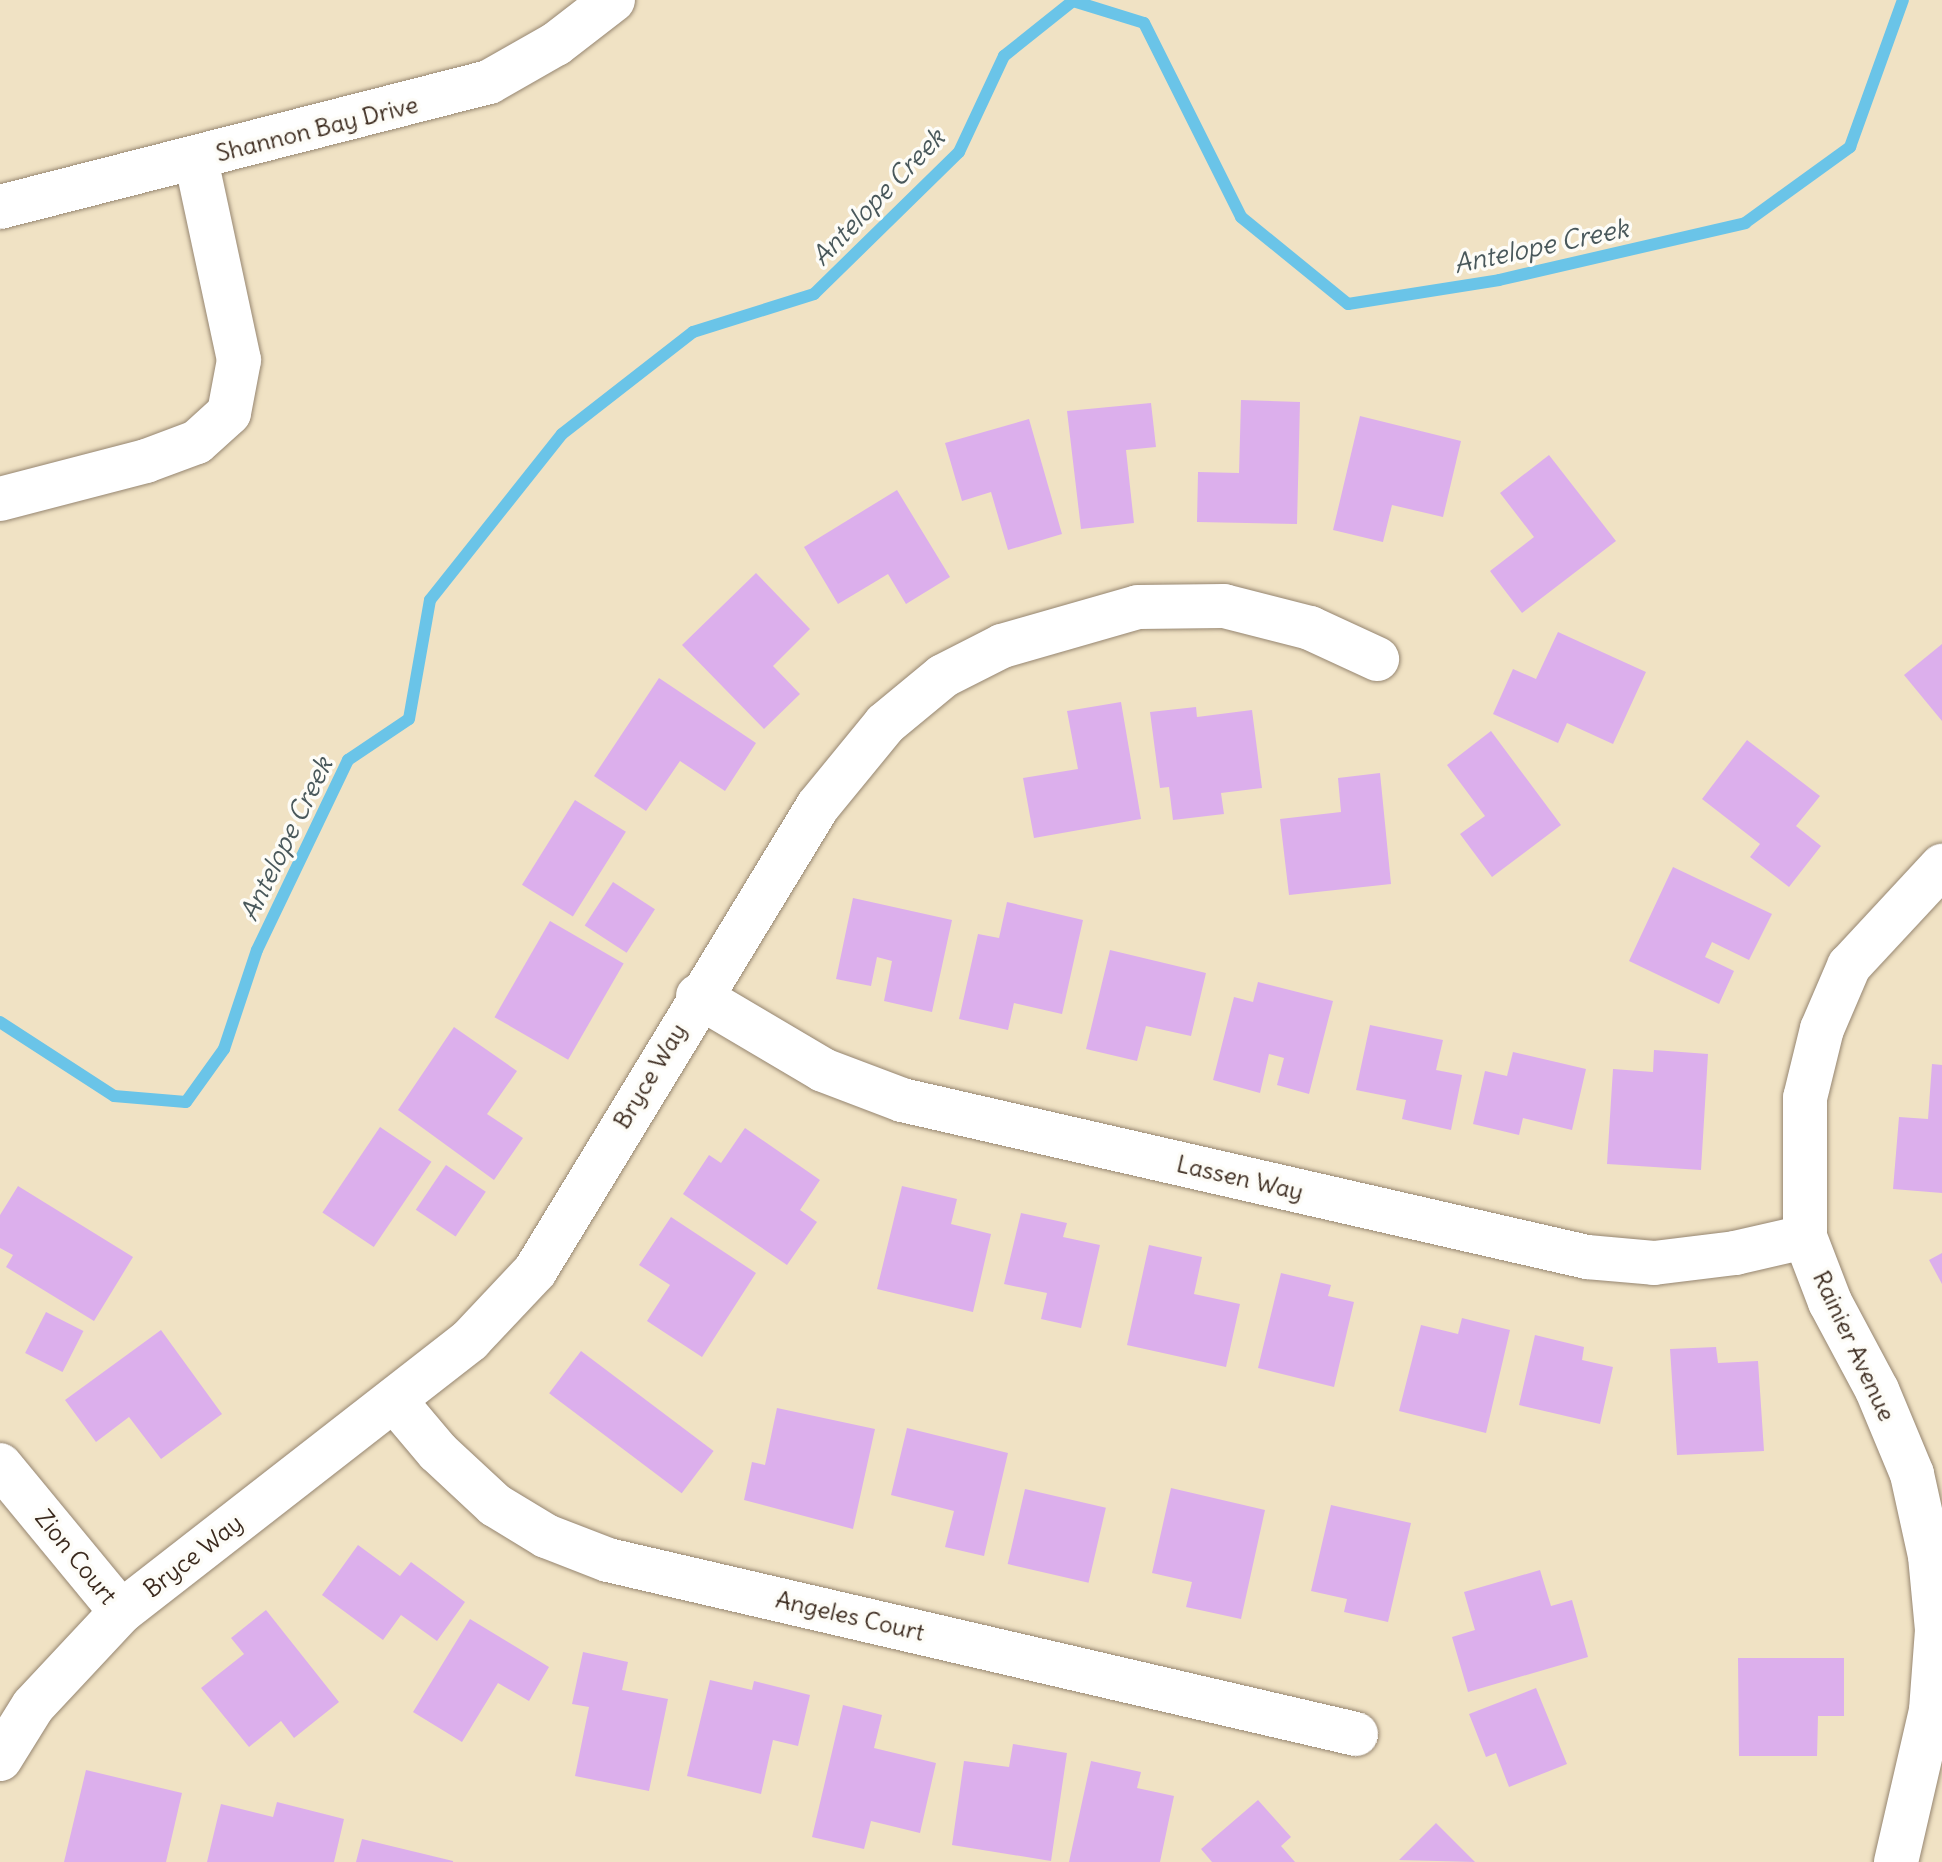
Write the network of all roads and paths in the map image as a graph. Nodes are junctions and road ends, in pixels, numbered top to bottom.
1 (613, 0) edge
2 (196, 159) junction
3 (0, 207) edge
4 (0, 499) edge
5 (1377, 659) dead end
6 (1942, 866) edge
7 (698, 996) junction
8 (1805, 1237) junction
9 (394, 1400) junction
10 (0, 1465) edge
11 (121, 1612) junction
12 (1356, 1734) dead end
13 (0, 1759) edge
14 (1896, 1862) edge

1 - 2 street, Shannon Bay Drive
2 - 3 street, Shannon Bay Drive
2 - 4 street
5 - 7 street, Bryce Way
6 - 8 street, Rainier Avenue
7 - 8 street, Lassen Way
7 - 9 street, Bryce Way
8 - 14 street, Rainier Avenue
9 - 11 street, Bryce Way
9 - 12 street, Angeles Court
10 - 11 street, Zion Court
11 - 13 street, Bryce Way

